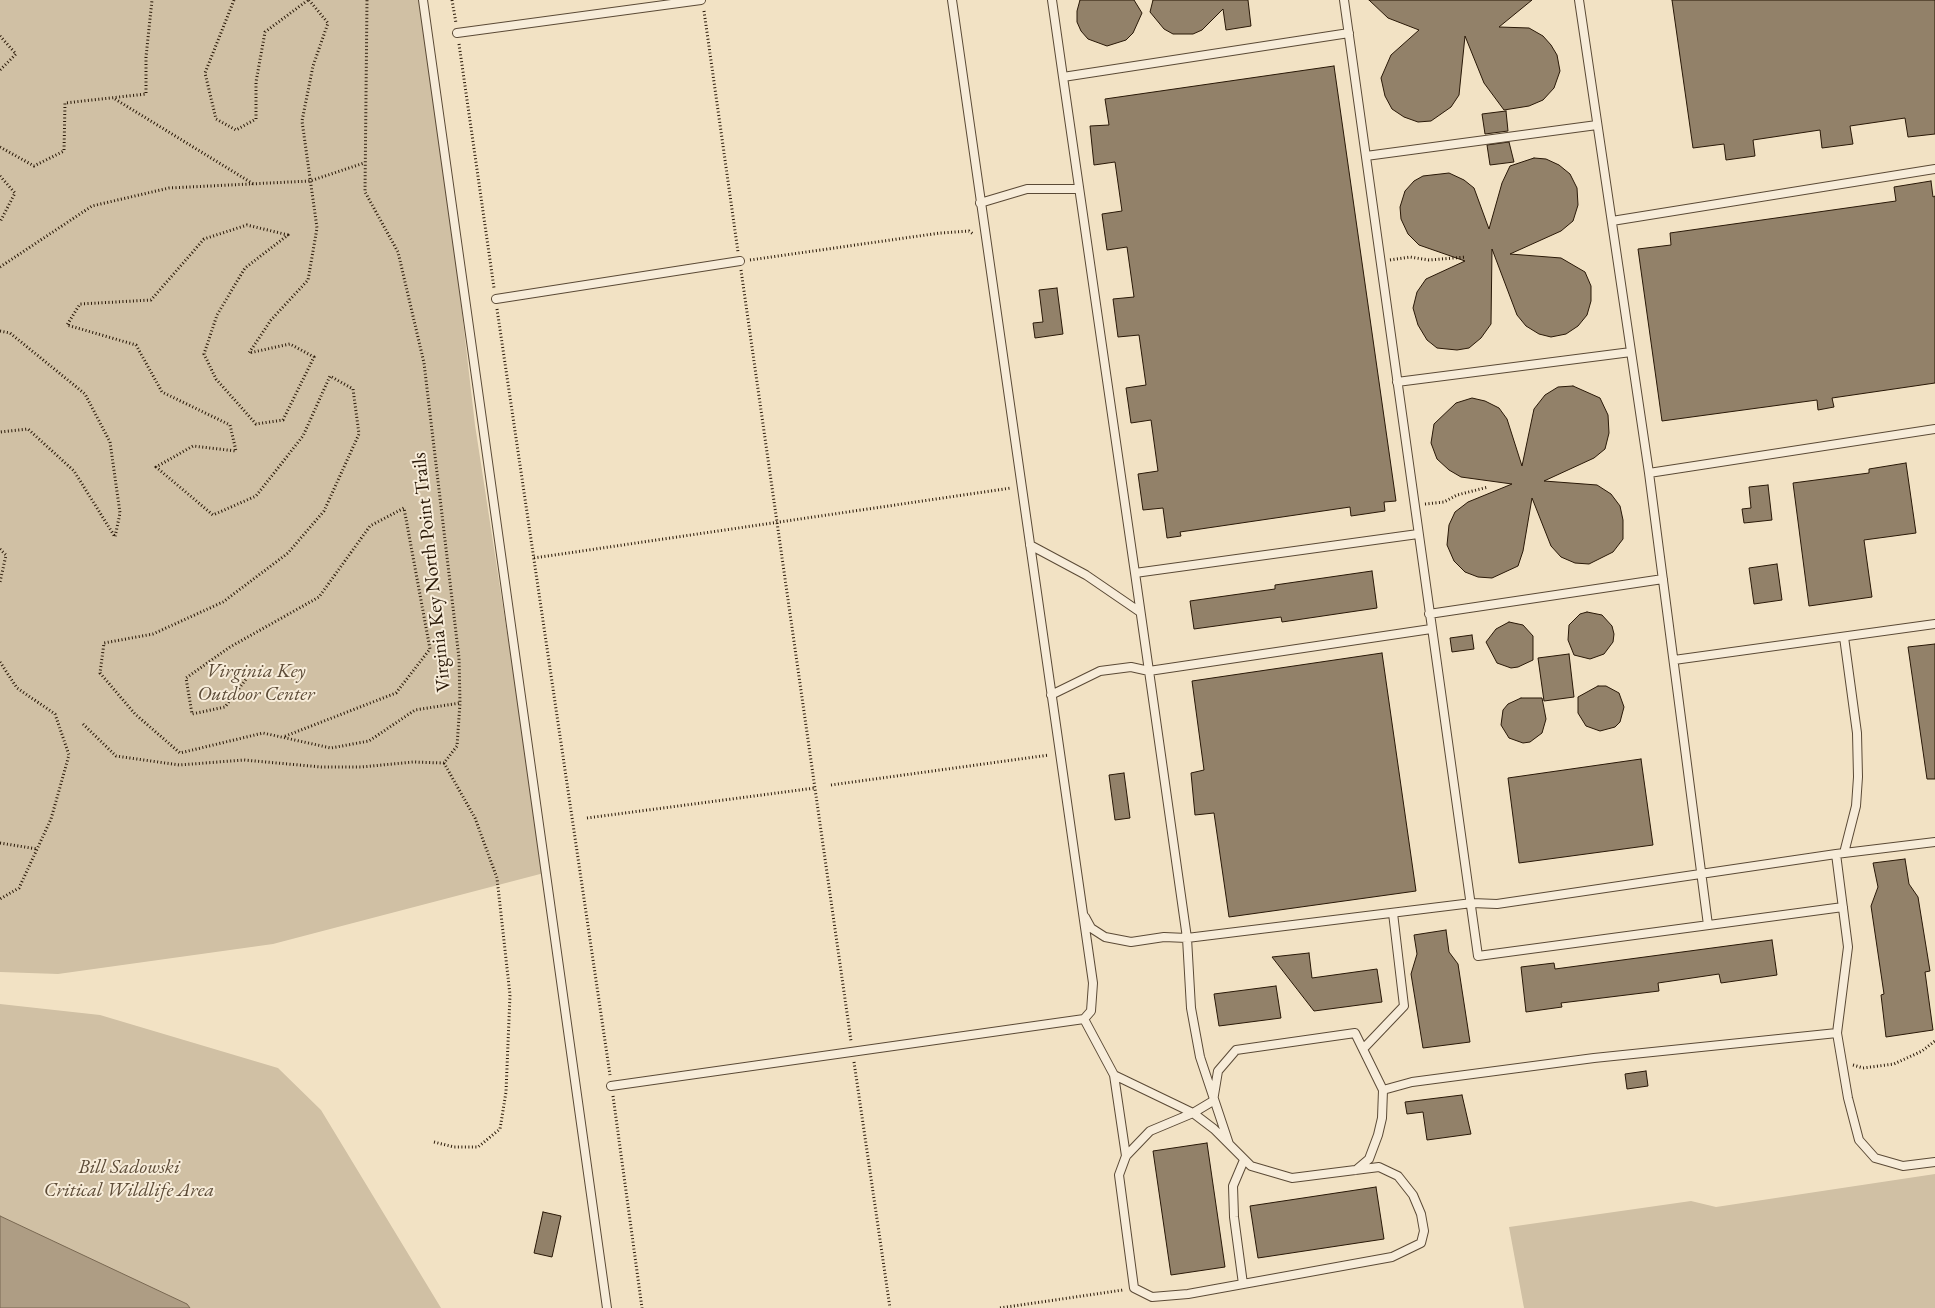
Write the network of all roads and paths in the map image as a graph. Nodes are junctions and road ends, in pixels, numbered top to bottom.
1 (152, 0) edge
2 (234, 0) edge
3 (308, 0) edge
4 (367, 0) edge
5 (423, 0) edge
6 (452, 0) edge
7 (701, 0) edge
8 (952, 0) edge
9 (1052, 0) edge
10 (1344, 0) edge
11 (1578, 0) edge
12 (704, 10) dead end
13 (457, 33) junction
14 (1349, 33) junction
15 (0, 36) edge
16 (0, 70) edge
17 (1063, 77) junction
18 (115, 99) junction
19 (1597, 125) junction
20 (0, 147) edge
21 (1366, 156) junction
22 (364, 163) junction
23 (1935, 169) edge
24 (0, 176) edge
25 (310, 181) junction
26 (255, 185) junction
27 (1079, 189) junction
28 (980, 203) junction
29 (1612, 221) junction
30 (0, 222) edge
31 (985, 241) junction
32 (1466, 257) dead end
33 (740, 262) junction
34 (1381, 262) junction
35 (0, 267) edge
36 (496, 299) junction
37 (0, 332) edge
38 (1631, 352) junction
39 (1397, 382) junction
40 (1935, 429) edge
41 (0, 432) edge
42 (1649, 473) junction
43 (1021, 487) junction
44 (1488, 487) dead end
45 (1414, 505) junction
46 (777, 522) junction
47 (1418, 534) junction
48 (1030, 545) junction
49 (0, 549) edge
50 (534, 558) junction
51 (1135, 573) junction
52 (1663, 579) junction
53 (0, 582) edge
54 (1140, 612) junction
55 (1429, 614) junction
56 (1935, 624) edge
57 (1431, 629) junction
58 (1844, 637) junction
59 (1674, 660) junction
60 (0, 662) edge
61 (1148, 671) junction
62 (250, 674) dead end
63 (1051, 695) junction
64 (460, 703) junction
65 (83, 724) dead end
66 (282, 737) junction
67 (1060, 754) junction
68 (444, 763) junction
69 (831, 785) dead end
70 (815, 788) junction
71 (587, 818) dead end
72 (1935, 842) edge
73 (0, 843) edge
74 (37, 849) junction
75 (1840, 853) junction
76 (1701, 874) junction
77 (0, 899) edge
78 (1472, 903) junction
79 (1843, 907) junction
80 (1082, 913) junction
81 (1393, 913) junction
82 (1708, 925) junction
83 (1187, 938) junction
84 (1084, 1019) junction
85 (1837, 1033) junction
86 (1935, 1041) edge
87 (1363, 1049) junction
88 (853, 1052) junction
89 (1842, 1063) junction
90 (1114, 1075) junction
91 (611, 1086) junction
92 (1383, 1090) junction
93 (1213, 1101) junction
94 (1193, 1114) junction
95 (434, 1142) dead end
96 (1229, 1144) junction
97 (1126, 1156) junction
98 (1244, 1160) junction
99 (1935, 1162) edge
100 (1356, 1170) junction
101 (1243, 1284) junction
102 (1134, 1288) junction
103 (608, 1308) edge
104 (642, 1308) edge
105 (890, 1308) edge
106 (1000, 1308) edge

1 - 18 path
2 - 3 path, Virginia Key North Point Trails
3 - 25 path, Virginia Key North Point Trails
4 - 22 path, Virginia Key North Point Trails
5 - 103 lane
6 - 13 path
7 - 13 lane
8 - 28 lane
9 - 17 lane
10 - 14 lane
11 - 19 lane
12 - 33 path
13 - 36 path
14 - 17 lane
14 - 21 lane
15 - 16 path
17 - 27 lane
18 - 20 path
18 - 26 path
19 - 21 lane
19 - 29 lane
21 - 34 lane
22 - 25 path
22 - 64 path, Virginia Key North Point Trails
23 - 29 lane
24 - 30 path
25 - 26 path
25 - 66 path, Virginia Key North Point Trails
26 - 35 path
27 - 28 lane
27 - 51 lane
28 - 31 lane
29 - 38 lane
31 - 33 path
31 - 43 lane
32 - 34 path
33 - 36 lane
33 - 46 path
34 - 39 lane
36 - 50 path
37 - 41 path
38 - 39 lane
38 - 42 lane
39 - 45 lane
40 - 42 lane
42 - 52 lane
43 - 46 path
43 - 48 lane
44 - 45 path
45 - 47 lane
46 - 50 path
46 - 70 path
47 - 51 lane
47 - 55 lane
48 - 54 lane
48 - 63 lane
49 - 53 path
50 - 91 path
51 - 54 lane
52 - 55 lane
52 - 59 lane
54 - 61 lane
55 - 57 lane
56 - 58 lane
57 - 61 lane
57 - 78 lane
58 - 59 lane
58 - 75 lane
59 - 76 lane
60 - 74 path
61 - 63 lane
61 - 83 lane
62 - 66 path
63 - 67 lane
64 - 66 path, Virginia Key North Point Trails
64 - 68 path
65 - 68 path
67 - 69 path
67 - 80 lane
68 - 95 path
70 - 71 path
70 - 88 path
72 - 75 lane
73 - 74 path
74 - 77 path
75 - 76 lane
75 - 79 lane
76 - 78 lane
76 - 82 lane
78 - 81 lane
78 - 82 lane
79 - 82 lane
79 - 85 lane
80 - 83 lane
80 - 84 lane
81 - 83 lane
81 - 87 lane
83 - 93 lane
84 - 88 lane
84 - 90 lane
85 - 89 lane
85 - 92 lane
86 - 89 path
87 - 92 lane
87 - 93 lane
88 - 91 lane
88 - 105 path
89 - 99 lane
90 - 94 lane
90 - 97 lane
91 - 104 path
92 - 100 lane
93 - 94 lane
93 - 96 lane
94 - 96 lane
94 - 97 lane
96 - 98 lane
97 - 102 lane
98 - 100 lane
98 - 101 lane
100 - 101 lane
101 - 102 lane
102 - 106 path

